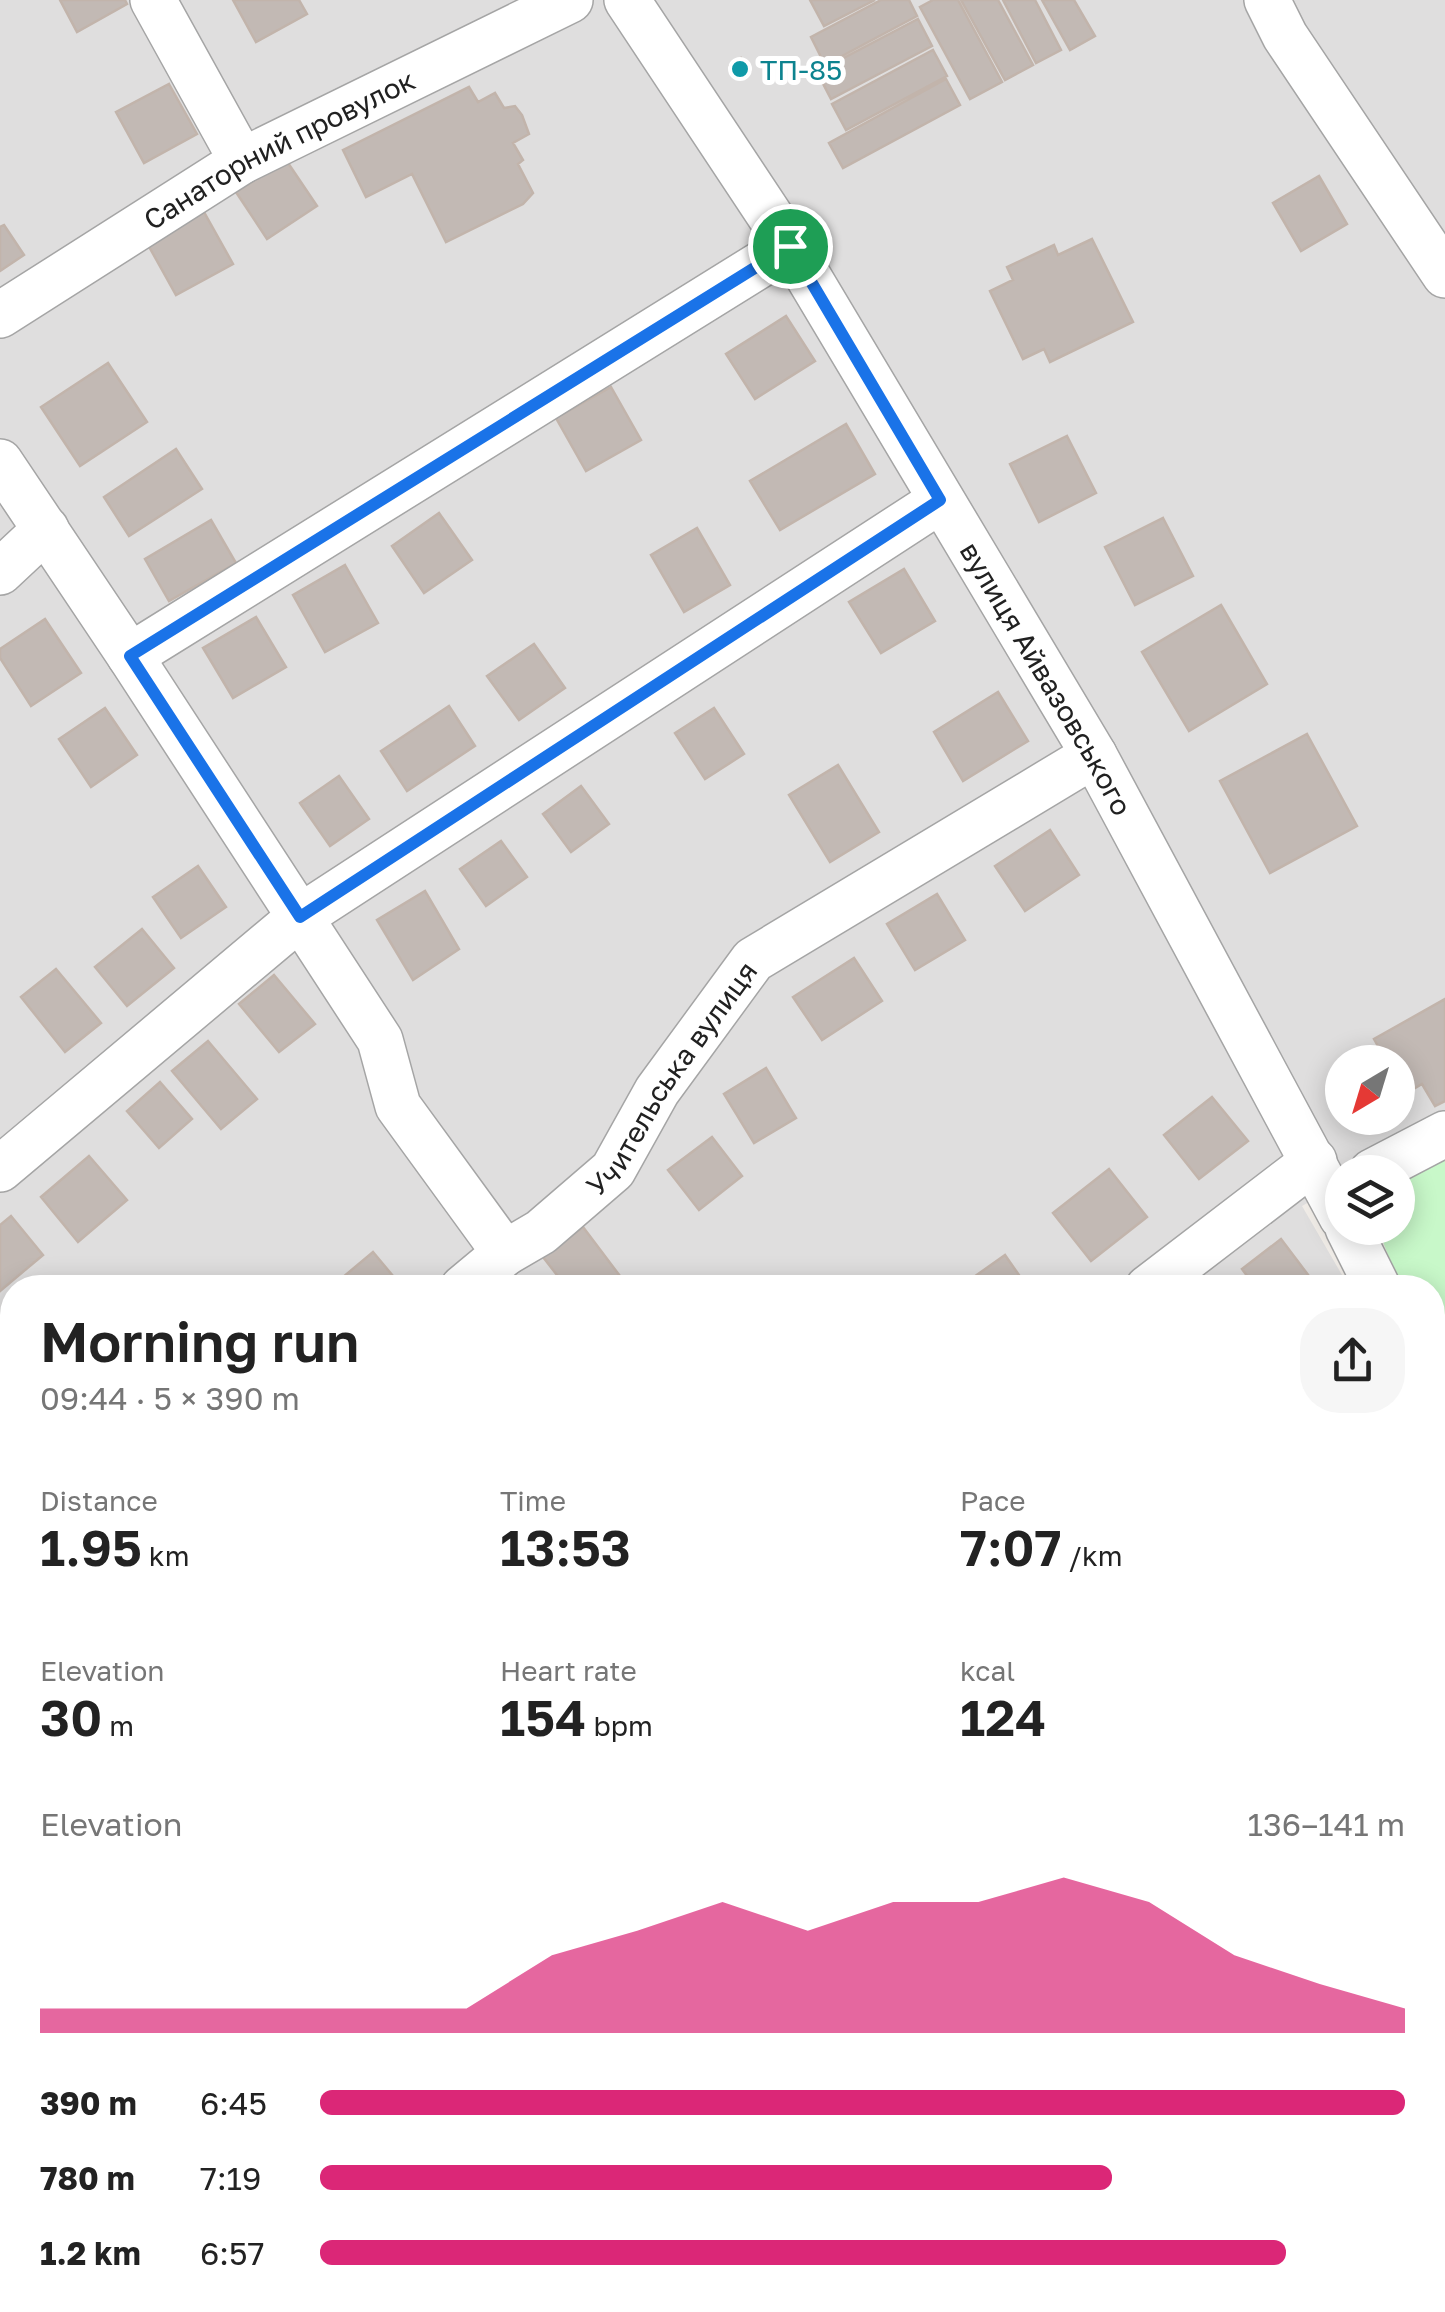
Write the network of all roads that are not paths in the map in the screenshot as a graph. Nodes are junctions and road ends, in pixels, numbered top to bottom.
1 (153, 0) edge
2 (570, 0) edge
3 (627, 0) edge
4 (1267, 0) edge
5 (242, 162) junction
6 (790, 246) junction
7 (1445, 275) edge
8 (0, 316) edge
9 (0, 462) edge
10 (940, 500) junction
11 (46, 528) junction
12 (0, 572) edge
13 (130, 656) junction
14 (1094, 755) junction
15 (300, 917) junction
16 (1445, 1134) edge
17 (1405, 1155) edge
18 (0, 1168) edge
19 (1325, 1178) edge
20 (1325, 1203) edge
21 (1358, 1245) edge
22 (505, 1253) junction
23 (479, 1275) edge
24 (1175, 1275) edge
25 (1372, 1275) edge

1 - 5 street
2 - 5 street, Санаторний провулок
3 - 6 street, вулиця Айвазовського
4 - 7 street
5 - 8 street, Санаторний провулок
6 - 10 street, вулиця Айвазовського
6 - 13 street
9 - 11 street
10 - 14 street, вулиця Айвазовського
10 - 15 street
11 - 12 street
11 - 13 street
13 - 15 street
14 - 19 street, вулиця Айвазовського
14 - 22 street, Учительська вулиця
15 - 18 street
15 - 22 street
16 - 17 street
20 - 24 street
21 - 25 street, вулиця Айвазовського
22 - 23 street, Учительська вулиця

